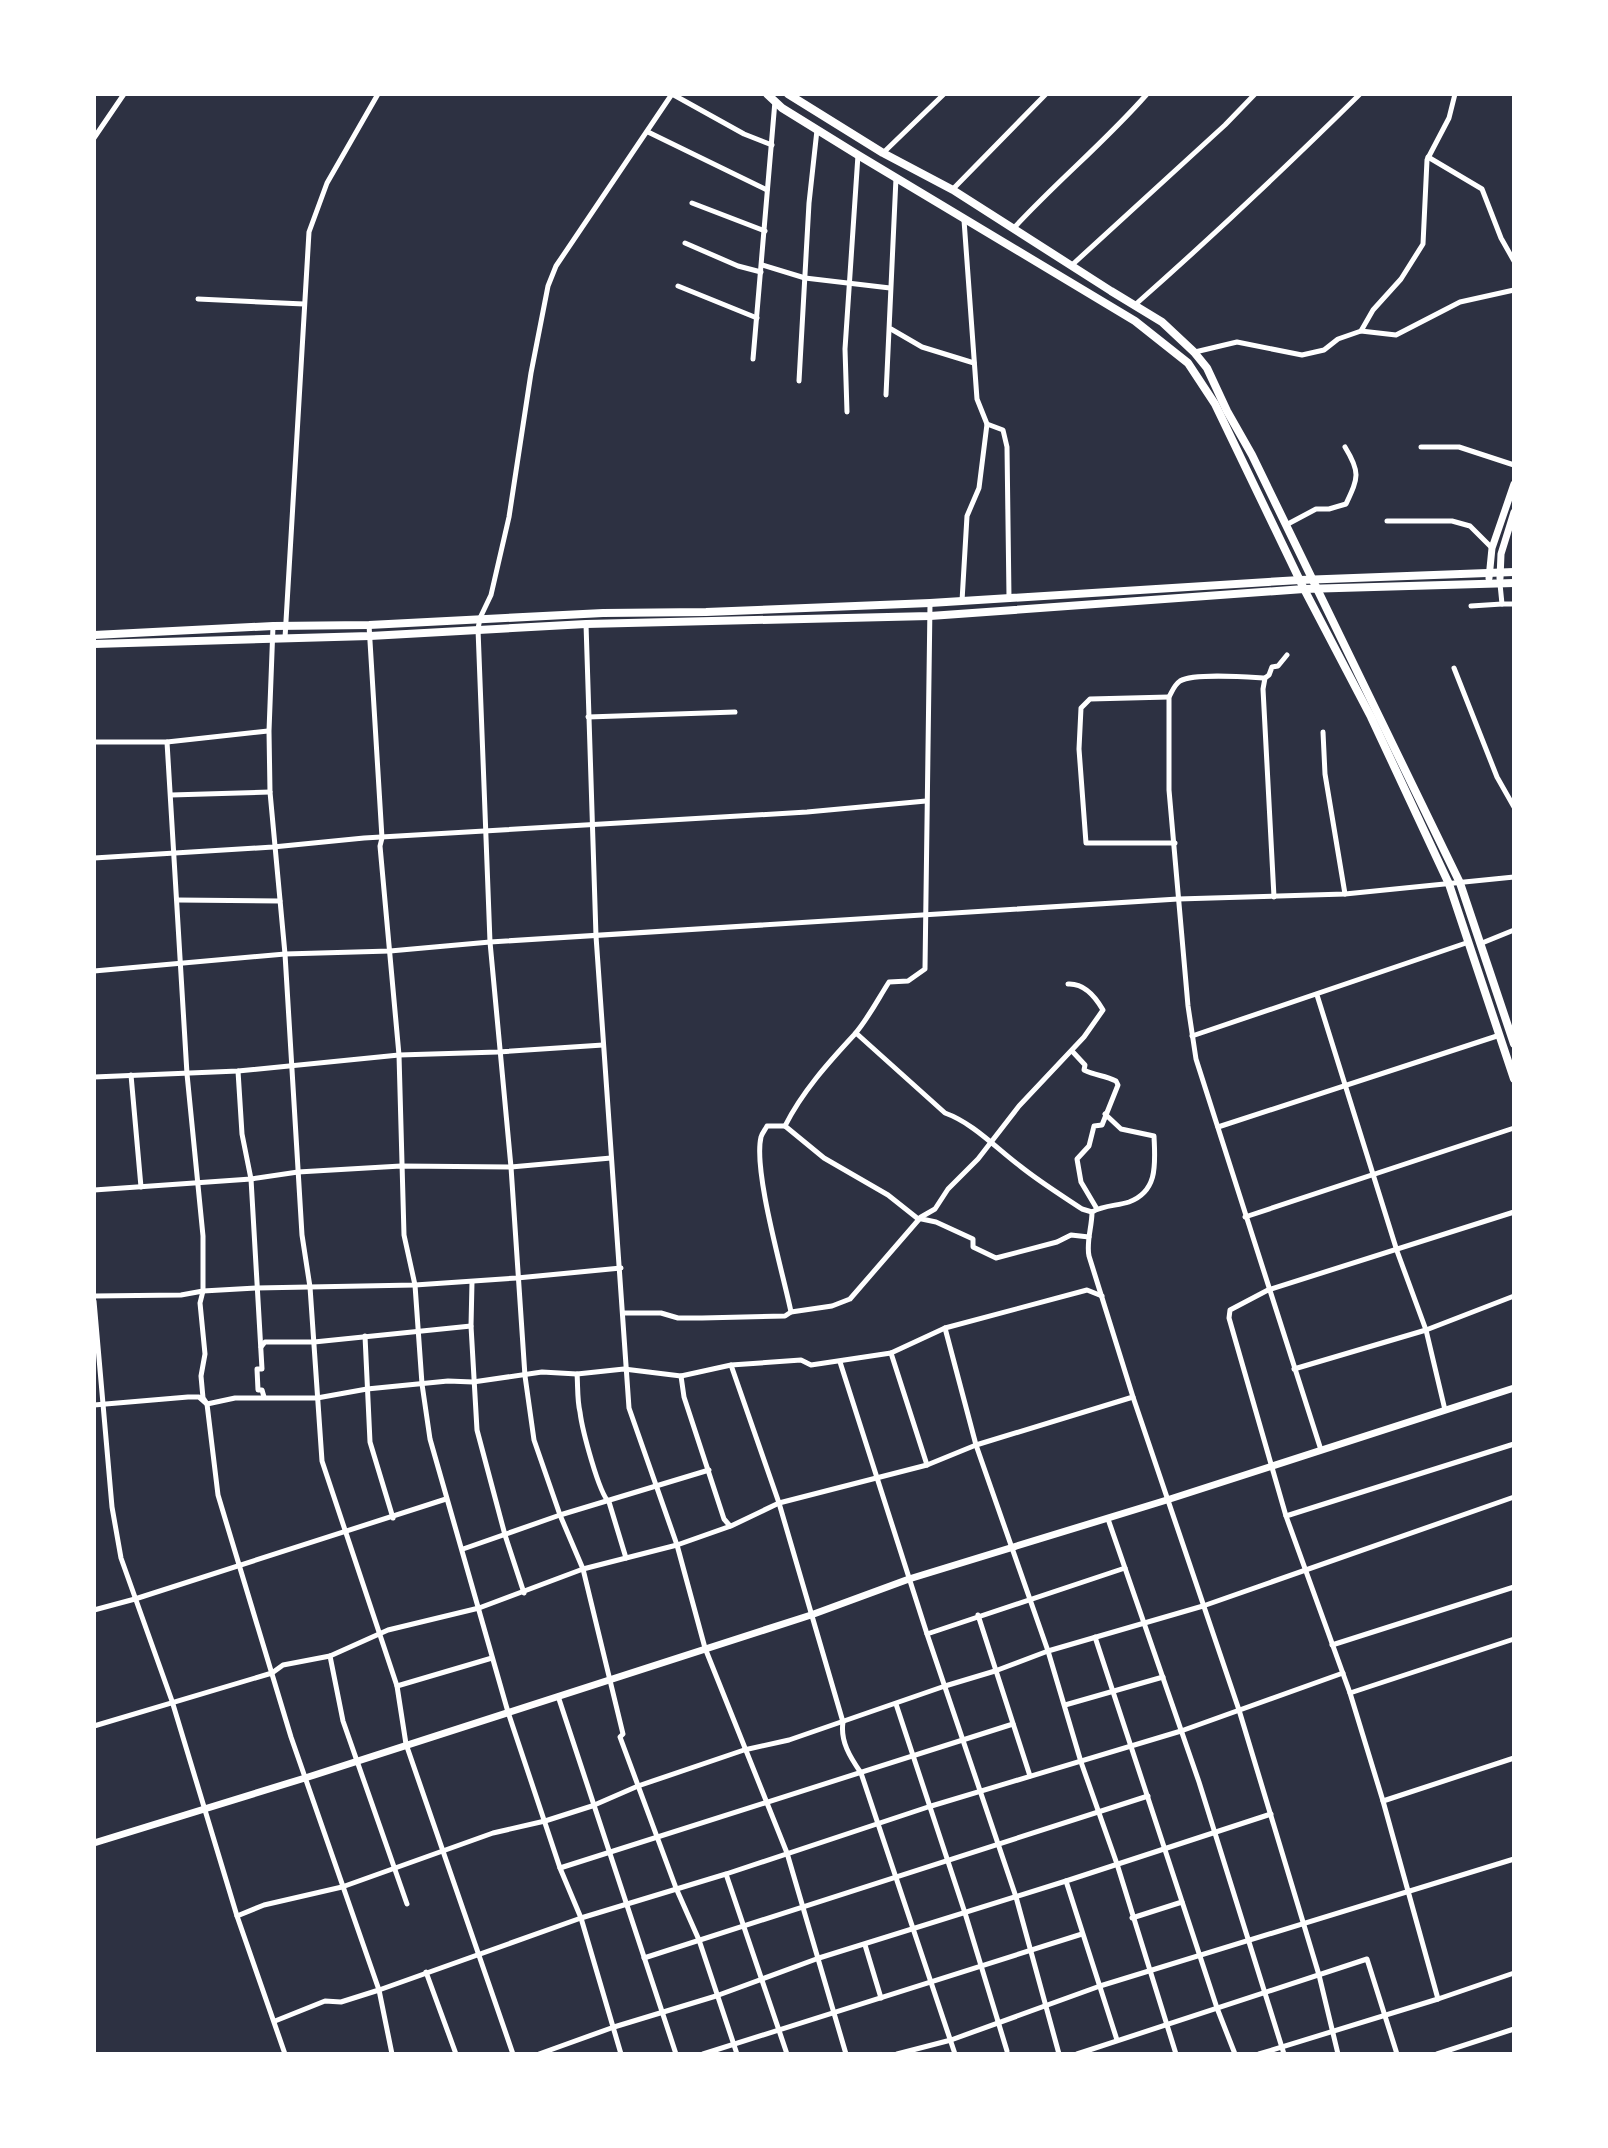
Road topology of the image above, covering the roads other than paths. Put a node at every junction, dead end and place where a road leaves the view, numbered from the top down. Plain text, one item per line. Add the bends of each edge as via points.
1 (124, 94) edge
2 (378, 94) edge
3 (672, 94) edge
4 (767, 94) edge
5 (788, 94) edge
6 (944, 94) edge
7 (1046, 94) edge
8 (1147, 94) edge
9 (1255, 94) edge
10 (1360, 94) edge
11 (1455, 94) edge
12 (775, 101) junction
13 (817, 129) junction
14 (648, 132) junction
15 (94, 138) edge
16 (772, 145) junction
17 (883, 153) junction
18 (858, 155) junction
19 (1428, 157) junction
20 (896, 178) junction
21 (767, 190) junction
22 (953, 190) junction
23 (692, 203) dead end
24 (964, 218) junction
25 (1013, 229) junction
26 (765, 231) junction
27 (685, 243) dead end
28 (1510, 249) edge
29 (1514, 261) edge
30 (762, 265) junction
31 (1072, 265) junction
32 (761, 272) junction
33 (805, 278) junction
34 (848, 281) junction
35 (678, 286) dead end
36 (890, 288) junction
37 (1514, 290) edge
38 (198, 299) dead end
39 (304, 304) junction
40 (1136, 304) junction
41 (757, 318) junction
42 (890, 329) junction
43 (1361, 331) junction
44 (1194, 352) junction
45 (753, 359) dead end
46 (974, 363) junction
47 (799, 381) dead end
48 (886, 395) dead end
49 (847, 412) dead end
50 (987, 424) junction
51 (1345, 447) dead end
52 (1421, 447) dead end
53 (1514, 465) edge
54 (1514, 484) edge
55 (1514, 512) edge
56 (1387, 521) dead end
57 (1286, 525) junction
58 (1492, 548) junction
59 (1514, 572) edge
60 (1500, 573) junction
61 (1489, 574) junction
62 (1514, 583) edge
63 (1302, 584) junction
64 (1314, 584) junction
65 (1488, 584) junction
66 (1500, 584) junction
67 (1184, 588) junction
68 (1009, 597) junction
69 (1184, 599) junction
70 (962, 601) junction
71 (930, 603) junction
72 (1502, 604) junction
73 (1514, 604) edge
74 (1471, 606) dead end
75 (930, 616) junction
76 (480, 618) junction
77 (586, 624) junction
78 (369, 625) junction
79 (273, 626) junction
80 (285, 627) junction
81 (478, 629) junction
82 (94, 635) edge
83 (196, 635) junction
84 (370, 636) junction
85 (272, 638) junction
86 (285, 638) junction
87 (94, 644) edge
88 (1348, 653) junction
89 (1287, 655) dead end
90 (1338, 655) junction
91 (1454, 668) dead end
92 (1265, 678) junction
93 (1169, 697) junction
94 (735, 712) dead end
95 (588, 717) junction
96 (269, 731) junction
97 (1323, 732) dead end
98 (94, 742) edge
99 (167, 742) junction
100 (270, 792) junction
101 (171, 795) junction
102 (926, 801) junction
103 (1514, 807) edge
104 (592, 825) junction
105 (484, 831) junction
106 (382, 838) junction
107 (1175, 843) junction
108 (273, 847) junction
109 (174, 853) junction
110 (94, 858) edge
111 (1514, 877) edge
112 (1460, 883) junction
113 (1449, 884) junction
114 (1345, 894) junction
115 (1274, 897) junction
116 (1178, 899) junction
117 (177, 900) junction
118 (280, 901) junction
119 (926, 916) junction
120 (1514, 930) edge
121 (596, 936) junction
122 (490, 942) junction
123 (1469, 942) junction
124 (1482, 943) junction
125 (390, 951) junction
126 (285, 954) junction
127 (180, 963) junction
128 (94, 971) edge
129 (1068, 984) dead end
130 (1317, 995) junction
131 (856, 1033) junction
132 (1512, 1034) edge
133 (1500, 1035) junction
134 (1192, 1036) junction
135 (1514, 1044) edge
136 (603, 1045) junction
137 (1072, 1051) junction
138 (498, 1052) junction
139 (399, 1055) junction
140 (292, 1065) junction
141 (238, 1071) junction
142 (187, 1074) junction
143 (131, 1075) junction
144 (94, 1077) edge
145 (1514, 1079) edge
146 (1347, 1085) junction
147 (1105, 1114) junction
148 (785, 1126) junction
149 (1218, 1127) junction
150 (1514, 1128) edge
151 (991, 1141) junction
152 (612, 1158) junction
153 (401, 1166) junction
154 (511, 1167) junction
155 (298, 1172) junction
156 (1374, 1176) junction
157 (251, 1179) junction
158 (199, 1182) junction
159 (141, 1187) junction
160 (94, 1190) edge
161 (1095, 1210) junction
162 (1514, 1212) edge
163 (921, 1217) junction
164 (1245, 1217) junction
165 (1089, 1237) junction
166 (1397, 1251) junction
167 (621, 1268) junction
168 (517, 1278) junction
169 (472, 1282) junction
170 (415, 1285) junction
171 (310, 1287) junction
172 (256, 1288) junction
173 (1268, 1290) junction
174 (203, 1291) junction
175 (1514, 1296) edge
176 (1103, 1297) junction
177 (94, 1298) edge
178 (791, 1312) junction
179 (623, 1313) junction
180 (471, 1326) junction
181 (945, 1328) junction
182 (1426, 1330) junction
183 (420, 1332) junction
184 (365, 1336) junction
185 (314, 1342) junction
186 (261, 1348) junction
187 (891, 1353) junction
188 (840, 1362) junction
189 (731, 1365) junction
190 (624, 1369) junction
191 (1294, 1369) junction
192 (577, 1374) junction
193 (525, 1376) junction
194 (681, 1376) junction
195 (473, 1382) junction
196 (422, 1384) junction
197 (1514, 1388) edge
198 (367, 1389) junction
199 (264, 1397) junction
200 (1133, 1397) junction
201 (317, 1398) junction
202 (104, 1403) junction
203 (207, 1404) junction
204 (94, 1405) edge
205 (1445, 1410) junction
206 (1514, 1444) edge
207 (976, 1445) junction
208 (1321, 1450) junction
209 (927, 1465) junction
210 (1270, 1467) junction
211 (709, 1470) junction
212 (879, 1479) junction
213 (657, 1487) junction
214 (1514, 1497) edge
215 (446, 1499) junction
216 (1170, 1499) junction
217 (609, 1502) junction
218 (779, 1503) junction
219 (560, 1515) junction
220 (1286, 1516) junction
221 (393, 1518) junction
222 (1108, 1519) junction
223 (731, 1526) junction
224 (345, 1533) junction
225 (505, 1535) junction
226 (677, 1545) junction
227 (1011, 1546) junction
228 (463, 1549) junction
229 (626, 1558) junction
230 (239, 1564) junction
231 (1125, 1568) junction
232 (583, 1569) junction
233 (1306, 1569) junction
234 (909, 1579) junction
235 (1514, 1587) edge
236 (524, 1593) junction
237 (135, 1599) junction
238 (1030, 1600) junction
239 (1203, 1606) junction
240 (479, 1608) junction
241 (94, 1610) edge
242 (811, 1615) junction
243 (978, 1615) junction
244 (1144, 1624) junction
245 (379, 1634) junction
246 (927, 1634) junction
247 (1095, 1637) junction
248 (1514, 1639) edge
249 (1332, 1645) junction
250 (705, 1648) junction
251 (1048, 1651) junction
252 (330, 1656) junction
253 (492, 1658) junction
254 (995, 1671) junction
255 (272, 1673) junction
256 (1343, 1673) junction
257 (1163, 1677) junction
258 (609, 1679) junction
259 (397, 1686) junction
260 (945, 1686) junction
261 (1113, 1692) junction
262 (1350, 1693) junction
263 (558, 1696) junction
264 (172, 1701) junction
265 (896, 1704) junction
266 (1065, 1705) junction
267 (1239, 1710) junction
268 (508, 1712) junction
269 (843, 1722) junction
270 (1013, 1724) junction
271 (94, 1726) edge
272 (1181, 1731) junction
273 (963, 1739) junction
274 (406, 1744) junction
275 (1132, 1746) junction
276 (744, 1750) junction
277 (912, 1757) junction
278 (1514, 1758) edge
279 (357, 1760) junction
280 (1081, 1762) junction
281 (861, 1773) junction
282 (1030, 1776) junction
283 (305, 1778) junction
284 (638, 1786) junction
285 (981, 1791) junction
286 (1148, 1796) junction
287 (1383, 1801) junction
288 (766, 1802) junction
289 (592, 1806) junction
290 (928, 1807) junction
291 (205, 1809) junction
292 (1099, 1813) junction
293 (1271, 1814) junction
294 (545, 1821) junction
295 (879, 1822) junction
296 (1215, 1834) junction
297 (657, 1837) junction
298 (94, 1843) edge
299 (998, 1844) junction
300 (1166, 1849) junction
301 (444, 1850) junction
302 (608, 1853) junction
303 (787, 1853) junction
304 (1514, 1859) edge
305 (948, 1860) junction
306 (1117, 1864) junction
307 (395, 1868) junction
308 (560, 1868) junction
309 (726, 1874) junction
310 (897, 1877) junction
311 (1066, 1881) junction
312 (342, 1887) junction
313 (676, 1888) junction
314 (1408, 1893) junction
315 (1016, 1897) junction
316 (1182, 1902) junction
317 (407, 1904) dead end
318 (627, 1904) junction
319 (803, 1906) junction
320 (965, 1913) junction
321 (237, 1916) junction
322 (581, 1918) junction
323 (1132, 1918) junction
324 (1304, 1925) junction
325 (743, 1926) junction
326 (914, 1929) junction
327 (1082, 1934) junction
328 (699, 1940) junction
329 (1250, 1940) junction
330 (865, 1945) junction
331 (1032, 1949) junction
332 (478, 1953) junction
333 (1201, 1955) junction
334 (644, 1958) junction
335 (819, 1958) junction
336 (982, 1966) junction
337 (426, 1972) junction
338 (1151, 1972) junction
339 (1514, 1973) edge
340 (1319, 1975) junction
341 (761, 1980) junction
342 (932, 1981) junction
343 (1100, 1986) junction
344 (379, 1990) junction
345 (1264, 1992) junction
346 (716, 1996) junction
347 (881, 1998) junction
348 (1438, 1999) junction
349 (1046, 2005) junction
350 (1217, 2008) junction
351 (663, 2011) junction
352 (833, 2014) junction
353 (1384, 2016) junction
354 (275, 2021) junction
355 (997, 2025) junction
356 (1167, 2025) junction
357 (614, 2027) junction
358 (1514, 2029) edge
359 (779, 2030) junction
360 (1331, 2032) junction
361 (951, 2040) junction
362 (1117, 2040) junction
363 (565, 2043) junction
364 (734, 2044) junction
365 (1282, 2047) junction
366 (1007, 2051) dead end
367 (285, 2054) edge
368 (392, 2054) edge
369 (456, 2054) edge
370 (513, 2054) edge
371 (539, 2054) edge
372 (568, 2054) edge
373 (621, 2054) edge
374 (676, 2054) edge
375 (703, 2054) edge
376 (737, 2054) edge
377 (787, 2054) edge
378 (846, 2054) edge
379 (899, 2054) edge
380 (955, 2054) edge
381 (1059, 2054) edge
382 (1077, 2054) edge
383 (1176, 2054) edge
384 (1235, 2054) edge
385 (1259, 2054) edge
386 (1284, 2054) edge
387 (1338, 2054) edge
388 (1397, 2054) edge
389 (1437, 2054) edge

1 - 15 street
2 - 39 street via 312,217
3 - 14 street
3 - 16 street
4 - 12 main road
5 - 17 main road
6 - 17 street
7 - 22 street
8 - 25 street
9 - 31 street
10 - 40 street
11 - 19 street
12 - 13 main road
12 - 16 street
13 - 18 main road
13 - 33 street
14 - 21 street
14 - 76 street via 556,266 548,286 509,517 491,595
16 - 21 street
17 - 22 main road
18 - 20 main road
18 - 34 street
19 - 28 street via 1482,189
19 - 43 street via 1423,244
20 - 24 main road
20 - 36 street
21 - 26 street
22 - 25 main road
23 - 26 street
24 - 46 street
24 - 63 main road via 1135,321 1188,363 1215,404
25 - 31 main road
26 - 30 street
27 - 32 street
28 - 29 street
30 - 32 street
30 - 33 street
31 - 40 main road
32 - 41 street
33 - 34 street
33 - 47 street
34 - 36 street
34 - 49 street
35 - 41 street
36 - 42 street
37 - 43 street via 1460,302 1396,335
38 - 39 street
39 - 80 street
40 - 44 main road
41 - 45 street
42 - 46 street via 922,347
42 - 48 street
43 - 44 street via 1302,355 1237,342
44 - 57 main road
46 - 50 street via 977,399
50 - 68 street via 1003,430 1007,447
50 - 70 street via 979,488 967,516
51 - 57 street via 1358,479 1346,504 1316,509
52 - 53 street via 1459,447
54 - 58 street
55 - 60 street
56 - 58 street via 1452,521 1470,526
57 - 64 main road
58 - 61 street
59 - 60 main road
60 - 61 main road
60 - 66 street
61 - 64 main road
61 - 65 street
62 - 66 main road
63 - 64 main road
63 - 67 main road
63 - 69 main road
63 - 90 main road
64 - 65 main road
64 - 88 main road
65 - 66 main road
66 - 72 street
67 - 68 main road
67 - 69 main road
68 - 70 main road
69 - 75 main road
70 - 71 main road
71 - 75 street
71 - 76 main road
72 - 73 street
72 - 74 street
75 - 77 main road
75 - 102 street
76 - 78 main road
76 - 81 street
77 - 81 main road
77 - 95 street
78 - 80 main road
78 - 84 street
79 - 80 main road
79 - 83 main road
79 - 85 street
80 - 86 street
81 - 84 main road
81 - 105 street
82 - 83 main road
83 - 85 main road
83 - 87 main road
84 - 86 main road
84 - 106 street
85 - 86 main road
85 - 96 street
88 - 90 main road
88 - 112 main road
89 - 92 street
90 - 113 main road
91 - 103 street
92 - 93 street via 1181,680
92 - 115 street
93 - 107 street
93 - 107 street via 1090,699 1081,708 1079,749 1086,843
94 - 95 street
95 - 104 street
96 - 99 street
96 - 100 street
97 - 114 street
98 - 99 street
99 - 101 street
100 - 101 street
100 - 108 street
101 - 109 street
102 - 104 street
102 - 119 street
104 - 105 street
104 - 121 street
105 - 106 street
105 - 122 street
106 - 108 street
106 - 125 street
107 - 116 street
108 - 109 street
108 - 118 street
109 - 110 street
109 - 117 street
111 - 112 street
112 - 113 street
112 - 124 main road
113 - 114 street
113 - 123 main road
114 - 115 street
115 - 116 street
116 - 119 street
116 - 134 street
117 - 118 street
117 - 127 street
118 - 126 street
119 - 121 street
119 - 131 street via 925,969 908,981 889,982
120 - 124 street
121 - 122 street
121 - 136 street
122 - 125 street
122 - 138 street
123 - 130 street
123 - 133 main road
124 - 132 main road
125 - 126 street
125 - 139 street
126 - 127 street
126 - 140 street
127 - 128 street
127 - 142 street
129 - 137 street via 1089,991 1103,1010
130 - 134 street
130 - 146 street
131 - 148 street via 832,1057
131 - 151 street via 933,1105
132 - 135 main road
133 - 145 main road
133 - 146 street
134 - 149 street
136 - 138 street
136 - 152 street
137 - 147 street via 1091,1076 1116,1081
137 - 151 street
138 - 139 street
138 - 154 street
139 - 140 street
139 - 153 street
140 - 141 street
140 - 155 street
141 - 142 street
141 - 157 street
142 - 143 street
142 - 158 street
143 - 144 street
143 - 159 street
146 - 149 street
146 - 156 street
147 - 161 street via 1077,1159
147 - 161 street via 1121,1129 1154,1136 1153,1181 1147,1192 1130,1201
148 - 163 street via 824,1158
148 - 178 street via 767,1126 761,1135 760,1159
149 - 164 street
150 - 156 street
151 - 161 street via 1082,1209
151 - 163 street via 935,1209
152 - 154 street
152 - 167 street
153 - 154 street
153 - 155 street
153 - 170 street via 404,1235
154 - 168 street
155 - 157 street
155 - 171 street
156 - 164 street
156 - 166 street
157 - 158 street
157 - 172 street
158 - 159 street
158 - 174 street
159 - 160 street
161 - 165 street
162 - 166 street
163 - 165 street via 973,1239 973,1247 996,1258 1071,1235
163 - 178 street via 850,1299
164 - 173 street
165 - 176 street via 1089,1256
166 - 173 street
166 - 182 street
167 - 168 street
167 - 179 street
168 - 169 street
168 - 193 street
169 - 170 street
169 - 180 street
170 - 171 street
170 - 183 street
171 - 172 street
171 - 185 street
172 - 174 street
172 - 186 street
173 - 191 street
173 - 210 street via 1230,1310 1229,1318
174 - 177 street
174 - 203 street via 202,1392
175 - 182 street
176 - 181 street via 1087,1290
176 - 200 street
177 - 202 street
178 - 179 street via 702,1318
179 - 190 street
180 - 183 street
180 - 195 street
181 - 187 street
181 - 207 street
182 - 191 street
182 - 205 street
183 - 184 street
183 - 196 street
184 - 185 street
184 - 198 street
185 - 186 street via 265,1342
185 - 201 street
186 - 199 street via 258,1390
187 - 188 street
187 - 209 street
188 - 189 street
188 - 212 street
189 - 194 street
189 - 218 street
190 - 192 street
190 - 194 street
190 - 213 street via 629,1408
191 - 208 street
192 - 193 street
192 - 217 street via 579,1411
193 - 195 street
193 - 219 street via 534,1440
194 - 211 street
195 - 196 street
195 - 225 street via 477,1430
196 - 198 street
196 - 215 street
197 - 205 street
198 - 201 street
198 - 221 street via 370,1442
199 - 201 street
199 - 203 street
200 - 207 street
200 - 216 street
201 - 224 street via 322,1461
202 - 203 street via 199,1397
202 - 204 street
202 - 237 street via 112,1507
203 - 230 street via 218,1495
205 - 208 street
206 - 220 street
207 - 209 street
207 - 227 street
208 - 210 street
209 - 212 street
210 - 216 street
210 - 220 street
211 - 213 street
211 - 223 street
212 - 218 street
212 - 234 street
213 - 217 street
213 - 226 street
214 - 233 street
215 - 221 street
215 - 228 street
216 - 222 street
216 - 239 street
217 - 219 street
217 - 229 street
218 - 223 street
218 - 242 street
219 - 225 street
219 - 232 street
220 - 233 street
221 - 224 street
222 - 227 street
222 - 231 street
223 - 226 street
224 - 230 street
224 - 245 street
225 - 228 street
225 - 236 street
226 - 229 street
226 - 250 street
227 - 234 street
227 - 238 street
228 - 240 street
229 - 232 street
230 - 237 street
230 - 255 street
231 - 238 street
231 - 244 street
232 - 236 street
232 - 258 street
233 - 239 street
233 - 249 street
234 - 242 street
234 - 246 street
235 - 249 street
236 - 240 street
237 - 241 street
237 - 264 street
238 - 243 street
238 - 251 street
239 - 244 street
239 - 267 street
240 - 245 street
240 - 253 street
242 - 250 street
242 - 269 street
243 - 246 street
243 - 254 street
244 - 247 street
244 - 257 street
245 - 252 street
245 - 259 street
246 - 260 street
247 - 251 street
247 - 261 street
248 - 262 street
249 - 256 street
250 - 258 street
250 - 276 street
251 - 254 street
251 - 266 street
252 - 255 street via 283,1665
252 - 279 street
253 - 259 street
253 - 268 street
254 - 260 street
254 - 270 street
255 - 264 street
255 - 283 street
256 - 262 street
256 - 267 street
257 - 261 street
257 - 272 street
258 - 263 street
258 - 284 street via 620,1737
259 - 274 street
260 - 265 street
260 - 273 street
261 - 266 street
261 - 275 street
262 - 287 street
263 - 268 street
263 - 289 street
264 - 271 street
264 - 291 street
265 - 269 street
265 - 277 street
266 - 280 street
267 - 272 street
267 - 293 street
268 - 274 street
268 - 294 street
269 - 276 street
269 - 281 street via 841,1733
270 - 273 street
270 - 282 street
272 - 275 street
272 - 296 street
273 - 277 street
273 - 285 street
274 - 279 street
274 - 301 street
275 - 280 street
275 - 286 street
276 - 284 street
276 - 288 street
277 - 281 street
277 - 290 street
278 - 287 street
279 - 283 street
279 - 307 street
280 - 282 street
280 - 292 street
281 - 288 street
281 - 295 street
282 - 285 street
283 - 291 street
283 - 312 street
284 - 289 street
284 - 297 street
285 - 290 street
285 - 299 street
286 - 292 street
286 - 300 street
287 - 314 street
288 - 297 street
288 - 303 street
289 - 294 street
289 - 302 street
290 - 295 street
290 - 305 street
291 - 298 street
291 - 321 street
292 - 299 street
292 - 306 street
293 - 296 street
293 - 324 street
294 - 301 street
294 - 308 street
295 - 303 street
295 - 310 street
296 - 300 street
296 - 329 street
297 - 302 street
297 - 313 street
299 - 305 street
299 - 315 street
300 - 306 street
300 - 316 street
301 - 307 street
301 - 332 street
302 - 308 street
302 - 318 street
303 - 309 street
303 - 319 street
304 - 314 street
305 - 310 street
305 - 320 street
306 - 311 street
306 - 323 street
307 - 312 street
307 - 317 street
308 - 322 street
309 - 313 street
309 - 325 street
310 - 319 street
310 - 326 street
311 - 315 street
311 - 327 street
312 - 321 street
312 - 344 street
313 - 318 street
313 - 328 street
314 - 324 street
314 - 348 street
315 - 320 street
315 - 331 street
316 - 323 street
316 - 333 street
318 - 322 street
318 - 334 street
319 - 325 street
319 - 335 street
320 - 326 street
320 - 336 street
321 - 354 street
322 - 332 street
322 - 357 street
323 - 338 street
324 - 329 street
324 - 340 street
325 - 328 street
325 - 341 street
326 - 330 street
326 - 342 street
327 - 331 street
327 - 343 street
328 - 334 street
328 - 346 street
329 - 333 street
329 - 345 street
330 - 335 street
330 - 347 street
331 - 336 street
331 - 349 street
332 - 337 street
332 - 370 street
333 - 338 street
333 - 350 street
334 - 351 street
335 - 341 street
335 - 352 street
336 - 342 street
336 - 355 street
337 - 344 street
337 - 369 street
338 - 343 street
338 - 356 street
339 - 348 street
340 - 345 street
340 - 353 street via 1367,1959
340 - 360 street
341 - 346 street
341 - 359 street
342 - 347 street
342 - 361 street
343 - 349 street
343 - 362 street
344 - 354 street via 341,2002 325,2001
344 - 368 street
345 - 350 street
345 - 365 street
346 - 351 street
346 - 364 street
347 - 352 street
348 - 353 street
349 - 355 street
349 - 381 street
350 - 356 street
350 - 384 street
351 - 357 street
351 - 374 street
352 - 359 street
352 - 378 street
353 - 360 street
353 - 388 street
354 - 367 street
355 - 361 street
355 - 366 street
356 - 362 street
356 - 383 street
357 - 363 street
357 - 373 street
358 - 389 street
359 - 364 street
359 - 377 street
360 - 365 street
360 - 387 street
361 - 379 street
361 - 380 street
362 - 382 street
363 - 371 street
363 - 372 street
364 - 375 street
364 - 376 street
365 - 385 street
365 - 386 street

